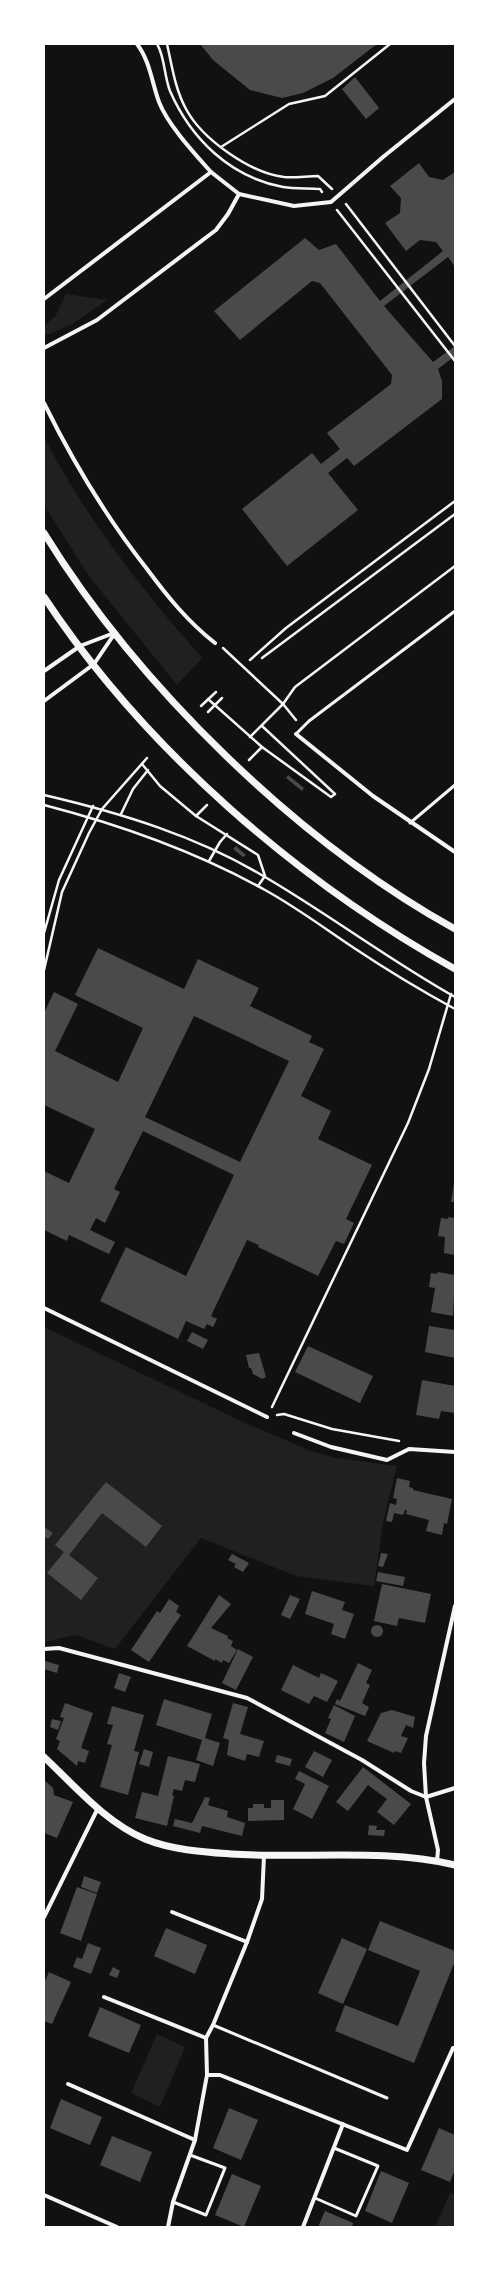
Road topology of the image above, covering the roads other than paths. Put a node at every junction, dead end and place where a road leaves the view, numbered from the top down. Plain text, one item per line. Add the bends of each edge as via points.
1 (137, 44) edge
2 (455, 99) edge
3 (211, 172) junction
4 (239, 194) junction
5 (44, 299) edge
6 (44, 348) edge
7 (44, 403) edge
8 (44, 533) edge
9 (44, 597) edge
10 (455, 611) edge
11 (115, 633) junction
12 (215, 643) road end
13 (80, 646) junction
14 (94, 664) junction
15 (44, 671) edge
16 (44, 701) edge
17 (296, 734) joint
18 (455, 785) edge
19 (410, 823) junction
20 (454, 850) edge
21 (455, 929) edge
22 (455, 969) edge
23 (44, 1308) edge
24 (267, 1417) road end
25 (294, 1433) dead end
26 (455, 1452) edge
27 (455, 1606) edge
28 (44, 1649) edge
29 (44, 1757) edge
30 (455, 1788) edge
31 (426, 1797) junction
32 (98, 1808) junction
33 (264, 1856) junction
34 (437, 1861) junction
35 (455, 1865) edge
36 (172, 1912) dead end
37 (44, 1917) edge
38 (247, 1942) junction
39 (104, 1997) dead end
40 (213, 2025) junction
41 (206, 2038) junction
42 (455, 2048) edge
43 (207, 2074) junction
44 (68, 2084) dead end
45 (387, 2098) dead end
46 (343, 2124) junction
47 (195, 2140) junction
48 (334, 2148) junction
49 (190, 2155) junction
50 (44, 2195) edge
51 (314, 2198) junction
52 (173, 2202) junction
53 (117, 2227) edge
54 (168, 2227) edge
55 (303, 2227) edge

1 - 3 street via 144,53 160,103 186,144
2 - 4 street via 332,202 294,206
3 - 4 street
3 - 5 street
4 - 6 street via 216,230 97,320
7 - 12 street via 94,496 127,544 187,618
8 - 11 street
9 - 13 street
10 - 17 lane
11 - 13 street
11 - 14 street
11 - 21 street via 211,741 240,769 330,845 394,891
13 - 14 street
13 - 15 street
14 - 16 street
14 - 22 street via 130,707 216,795 308,873 402,939
17 - 19 street
18 - 19 lane
19 - 20 street
23 - 24 street
25 - 26 street via 331,1447 387,1460 409,1449
27 - 31 street via 426,1736
28 - 31 street via 59,1648 247,1698 362,1760 411,1791
29 - 32 street
30 - 31 street
31 - 34 street via 438,1850
32 - 33 street via 121,1826 145,1839 195,1852
32 - 37 street
33 - 34 street via 373,1854
33 - 38 street via 262,1899
34 - 35 street
36 - 38 street
38 - 40 street
39 - 41 street
40 - 41 street
40 - 45 lane
41 - 43 street
42 - 46 street via 407,2150
43 - 46 street via 220,2075
43 - 47 street
44 - 47 street
46 - 48 street
47 - 49 street
48 - 51 street
48 - 51 lane via 378,2166 356,2216
49 - 52 street
49 - 52 lane via 224,2168 206,2215
50 - 53 street
51 - 55 street
52 - 54 street

